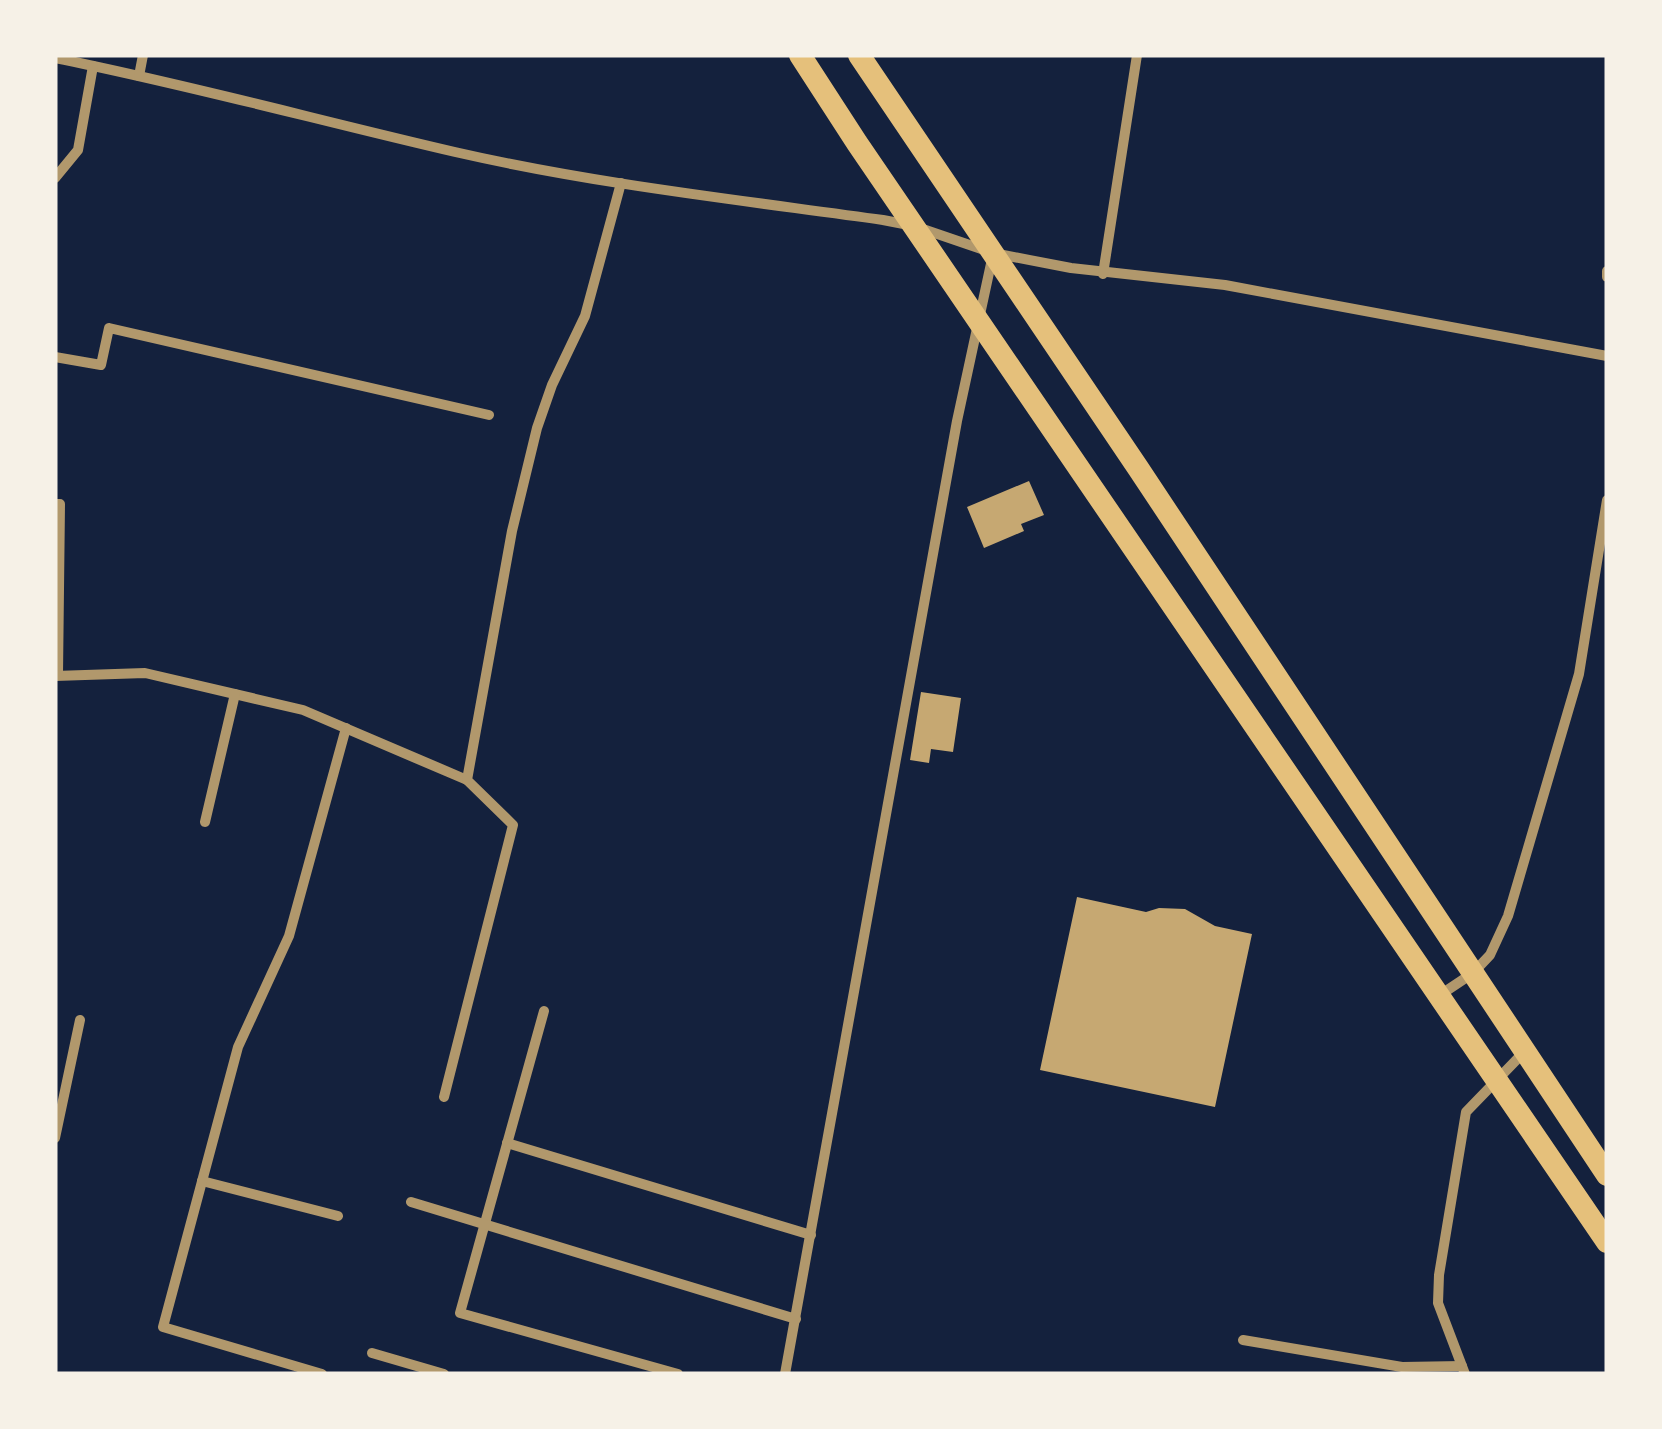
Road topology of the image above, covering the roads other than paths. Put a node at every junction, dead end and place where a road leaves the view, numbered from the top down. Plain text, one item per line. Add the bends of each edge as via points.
1 (144, 55) edge
2 (800, 55) edge
3 (859, 55) edge
4 (1138, 55) edge
5 (55, 58) edge
6 (93, 66) junction
7 (140, 76) junction
8 (55, 178) edge
9 (621, 183) junction
10 (914, 226) junction
11 (993, 253) junction
12 (1103, 274) junction
13 (978, 320) junction
14 (1607, 356) edge
15 (55, 357) edge
16 (488, 415) dead end
17 (1607, 500) edge
18 (55, 504) edge
19 (56, 676) edge
20 (235, 694) junction
21 (346, 728) junction
22 (467, 780) junction
23 (205, 822) dead end
24 (1473, 973) junction
25 (1439, 996) junction
26 (544, 1011) dead end
27 (80, 1020) dead end
28 (1524, 1051) junction
29 (1497, 1080) junction
30 (444, 1097) dead end
31 (58, 1112) edge
32 (55, 1138) edge
33 (507, 1142) junction
34 (1607, 1175) edge
35 (202, 1180) junction
36 (411, 1202) dead end
37 (338, 1216) dead end
38 (484, 1224) junction
39 (810, 1235) junction
40 (1607, 1242) edge
41 (796, 1319) junction
42 (1243, 1340) dead end
43 (372, 1353) dead end
44 (1463, 1370) edge
45 (322, 1374) edge
46 (444, 1374) edge
47 (678, 1374) edge
48 (786, 1374) edge

1 - 7 street
2 - 10 main road
3 - 11 main road
4 - 12 street
5 - 6 street
6 - 7 street
6 - 8 street via 78,150
7 - 9 street via 457,152
9 - 10 street
9 - 22 street via 585,316 537,428
10 - 11 street
10 - 13 main road
11 - 12 street
11 - 13 street
11 - 24 main road
12 - 14 street via 1224,285
13 - 25 main road
13 - 39 street
15 - 16 street via 101,364 109,328
17 - 24 street via 1579,674 1508,916 1490,955
18 - 19 street
19 - 20 street via 145,673
20 - 21 street
20 - 23 street
21 - 22 street
21 - 35 street via 289,936 238,1047
22 - 30 street via 514,825
24 - 25 street
24 - 28 main road
25 - 29 main road
26 - 33 street
27 - 31 street
28 - 29 street
28 - 34 main road
29 - 40 main road
29 - 44 street via 1466,1112 1439,1275 1438,1303
31 - 32 street
33 - 38 street
33 - 39 street
35 - 37 street
35 - 45 street via 163,1327
36 - 38 street
38 - 41 street
38 - 47 street via 460,1312
39 - 41 street
41 - 48 street
42 - 44 street
43 - 46 street

